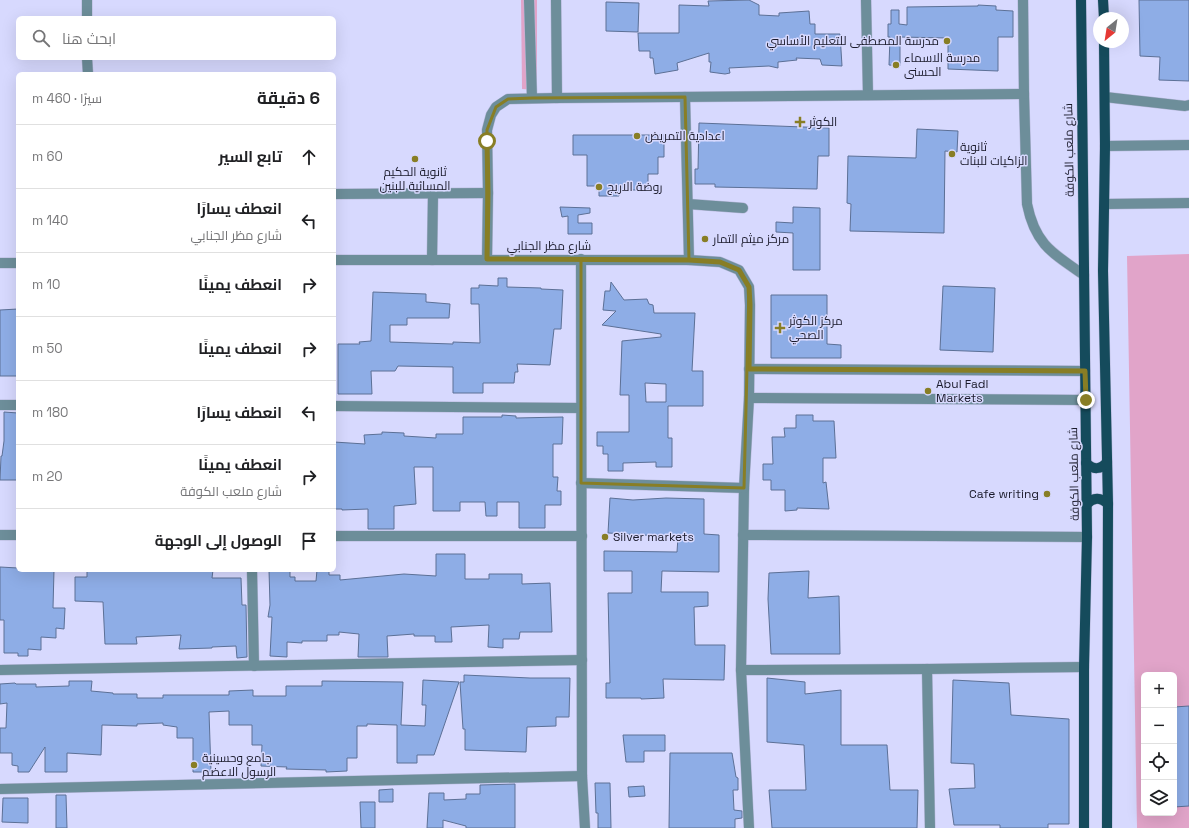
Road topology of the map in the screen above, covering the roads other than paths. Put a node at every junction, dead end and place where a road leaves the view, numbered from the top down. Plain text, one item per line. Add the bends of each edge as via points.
1 (87, 0) edge
2 (529, 0) edge
3 (556, 0) edge
4 (866, 0) edge
5 (1023, 0) edge
6 (1081, 0) edge
7 (1103, 0) edge
8 (1104, 12) edge
9 (87, 16) edge
10 (1104, 48) edge
11 (87, 60) edge
12 (88, 72) edge
13 (1024, 94) junction
14 (868, 95) junction
15 (685, 97) junction
16 (1105, 97) junction
17 (532, 98) junction
18 (557, 98) junction
19 (1189, 105) edge
20 (1189, 145) edge
21 (1105, 146) junction
22 (488, 193) junction
23 (336, 194) edge
24 (433, 194) junction
25 (1189, 203) edge
26 (688, 204) junction
27 (1105, 204) junction
28 (743, 208) dead end
29 (487, 259) junction
30 (336, 260) edge
31 (432, 260) junction
32 (580, 260) junction
33 (689, 260) junction
34 (0, 263) edge
35 (16, 263) edge
36 (1084, 275) junction
37 (749, 369) junction
38 (1085, 371) junction
39 (749, 398) junction
40 (1086, 400) junction
41 (0, 405) edge
42 (16, 405) edge
43 (336, 406) edge
44 (581, 408) junction
45 (1107, 462) junction
46 (1086, 463) junction
47 (581, 483) junction
48 (744, 488) junction
49 (1087, 504) junction
50 (1108, 504) junction
51 (0, 535) edge
52 (16, 535) edge
53 (743, 535) junction
54 (336, 536) edge
55 (582, 536) junction
56 (1088, 536) junction
57 (252, 572) edge
58 (582, 660) junction
59 (254, 666) junction
60 (1084, 667) junction
61 (927, 669) junction
62 (0, 670) edge
63 (741, 670) junction
64 (582, 776) junction
65 (0, 789) edge
66 (585, 828) edge
67 (749, 828) edge
68 (930, 828) edge
69 (1084, 828) edge
70 (1107, 828) edge

1 - 9 street
2 - 17 street
3 - 18 street
4 - 14 street
5 - 13 street
6 - 36 main road, شارع ملعب الكوفة
7 - 8 main road
10 - 16 main road
11 - 12 street
13 - 14 street
13 - 36 street via 1030,220 1046,247
14 - 15 street
15 - 18 street
15 - 26 street
16 - 19 street
16 - 21 main road
17 - 18 street
17 - 22 street via 508,100 496,107 491,115 487,130
20 - 21 street
21 - 27 main road
22 - 24 street
22 - 29 street
23 - 24 street
24 - 31 street
25 - 27 street
26 - 28 street
26 - 33 street
27 - 45 main road via 1103,271
29 - 31 street, شارع مظر الجنابي
29 - 32 street, شارع مظر الجنابي
30 - 31 street, شارع مظر الجنابي
32 - 33 street, شارع مظر الجنابي
32 - 44 street
33 - 37 street, شارع مظر الجنابي via 720,262 739,270 749,287
34 - 35 street
36 - 38 main road, شارع ملعب الكوفة
37 - 38 street
37 - 39 street
38 - 40 main road, شارع ملعب الكوفة
39 - 40 street
39 - 48 street
40 - 46 main road, شارع ملعب الكوفة
41 - 42 street
43 - 44 street
44 - 47 street
45 - 46 main road via 1097,469
45 - 50 main road
46 - 49 main road, شارع ملعب الكوفة
47 - 48 street
47 - 55 street
48 - 53 street
49 - 50 main road via 1097,498
49 - 56 main road, شارع ملعب الكوفة
50 - 70 main road
51 - 52 street
53 - 56 street
53 - 63 street
54 - 55 street
55 - 58 street
56 - 60 main road, شارع ملعب الكوفة
57 - 59 street
58 - 59 street
58 - 64 street
59 - 62 street
60 - 61 street
60 - 69 main road, شارع ملعب الكوفة
61 - 63 street
61 - 68 street
63 - 67 street
64 - 65 street
64 - 66 street

